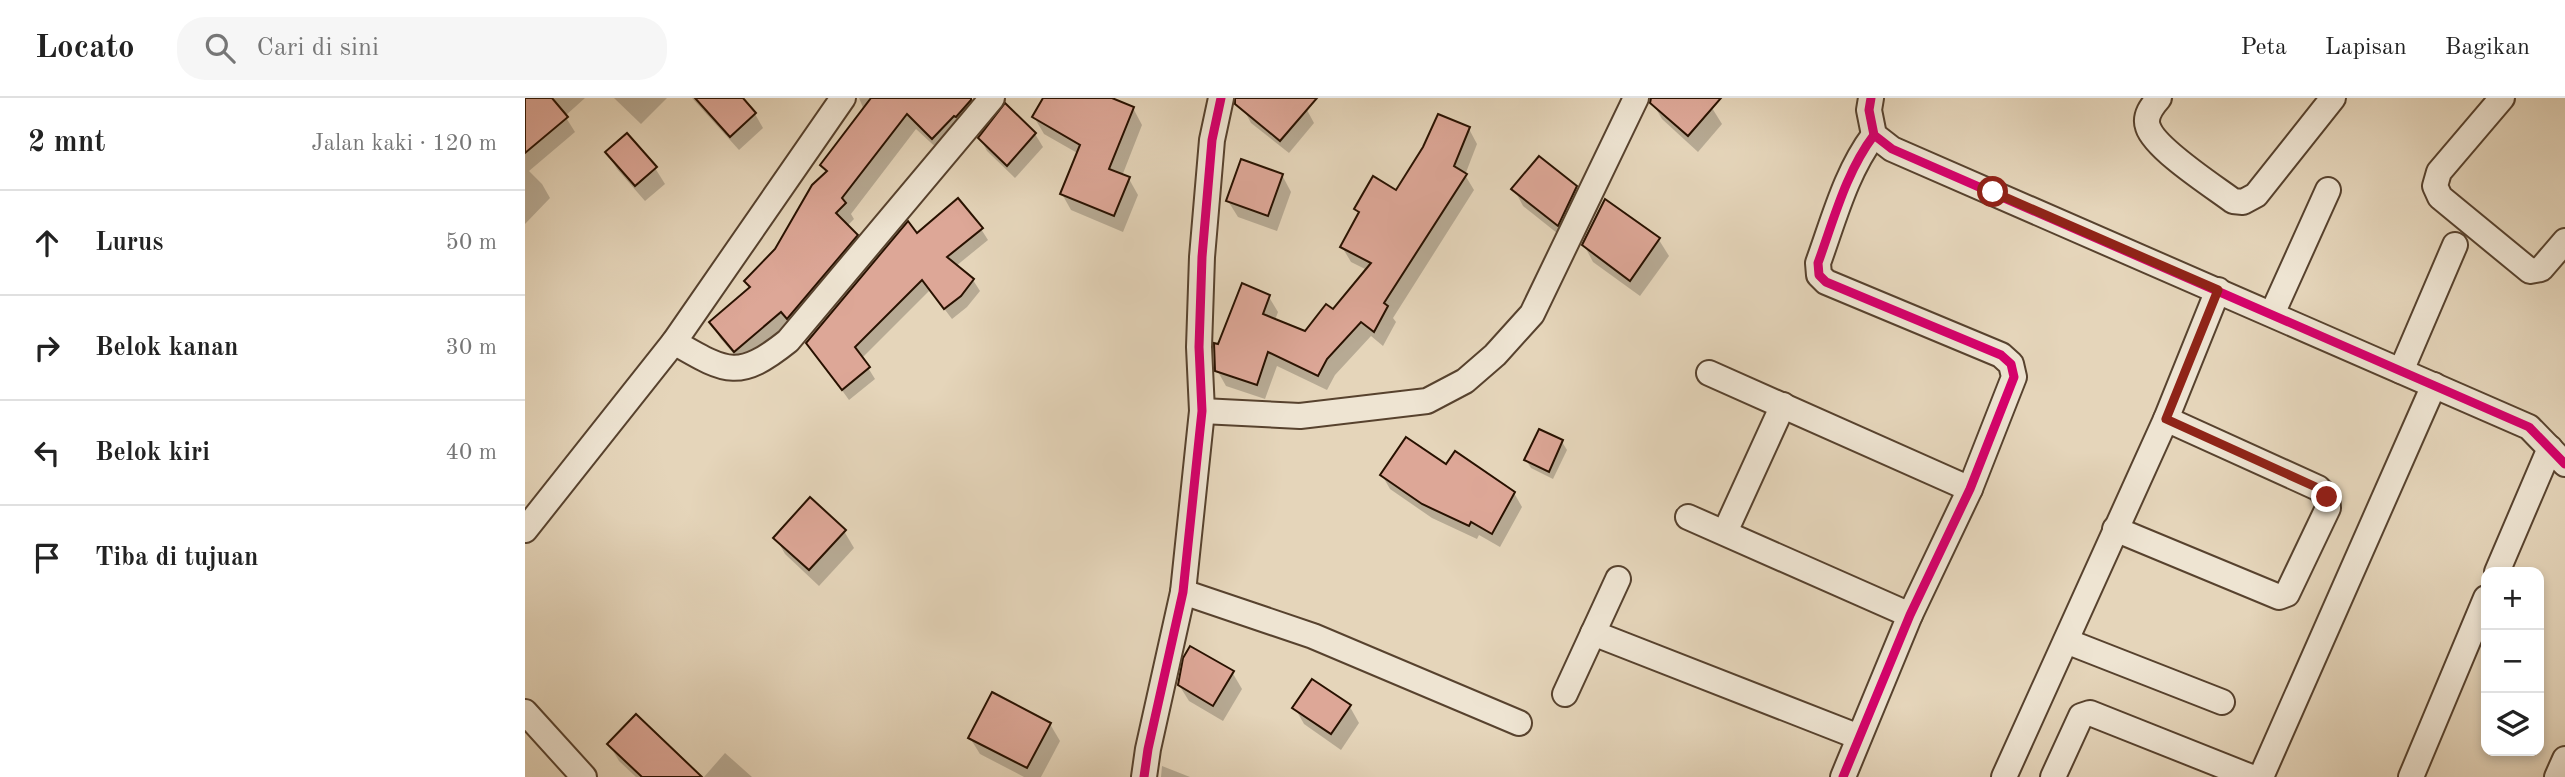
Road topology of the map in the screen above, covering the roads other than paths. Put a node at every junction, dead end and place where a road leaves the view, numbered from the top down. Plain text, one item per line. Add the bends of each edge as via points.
1 (843, 98) edge
2 (992, 98) edge
3 (1221, 98) edge
4 (1636, 98) edge
5 (1871, 98) edge
6 (2159, 98) edge
7 (2333, 98) edge
8 (2502, 98) edge
9 (1874, 135) junction
10 (2328, 190) dead end
11 (2565, 241) edge
12 (2455, 245) dead end
13 (2218, 290) junction
14 (2272, 314) junction
15 (674, 342) junction
16 (2401, 371) junction
17 (1709, 373) dead end
18 (2434, 384) junction
19 (1783, 405) junction
20 (1202, 411) junction
21 (2166, 419) junction
22 (2557, 456) edge
23 (1970, 489) junction
24 (1688, 517) dead end
25 (2115, 529) junction
26 (525, 530) edge
27 (1725, 532) junction
28 (2500, 567) edge
29 (1618, 579) dead end
30 (1183, 592) junction
31 (2481, 610) edge
32 (1910, 615) junction
33 (1593, 633) junction
34 (2066, 640) junction
35 (1565, 694) dead end
36 (2222, 702) dead end
37 (525, 712) edge
38 (1519, 723) dead end
39 (1859, 737) junction
40 (2565, 759) edge
41 (585, 777) edge
42 (1144, 777) edge
43 (1843, 777) edge
44 (2004, 777) edge
45 (2053, 777) edge
46 (2251, 777) edge
47 (2261, 777) edge
48 (2411, 777) edge
49 (2557, 777) edge

1 - 15 street
2 - 15 street via 788,341 768,357 749,368 725,368
3 - 20 street via 1212,140 1202,257
4 - 20 street via 1532,314 1465,382 1427,401 1300,416
5 - 9 street
6 - 7 street via 2149,109 2147,125 2157,143 2233,201 2243,202 2256,195
8 - 11 street via 2439,172 2435,186 2440,197 2530,271 2541,269
9 - 13 street via 1892,149
9 - 23 street via 1852,170 1818,263 1819,275 1826,282 2001,355 2011,365 2014,377
10 - 14 street
12 - 16 street
13 - 14 street
13 - 21 street
14 - 16 street
15 - 26 street
16 - 18 street
17 - 19 street
18 - 22 street via 2529,427
18 - 47 street
19 - 23 street
19 - 27 street
20 - 30 street
21 - 25 street
21 - 25 street via 2318,488 2327,497 2328,508 2287,594 2279,597
22 - 28 street
23 - 32 street
24 - 27 street
25 - 34 street
27 - 32 street
29 - 33 street
30 - 38 street via 1313,636
30 - 42 street
31 - 48 street
32 - 39 street
33 - 35 street
33 - 39 street
34 - 36 street
34 - 44 street
37 - 41 street
39 - 43 street
40 - 49 street
45 - 46 street via 2074,727 2081,716 2090,713

